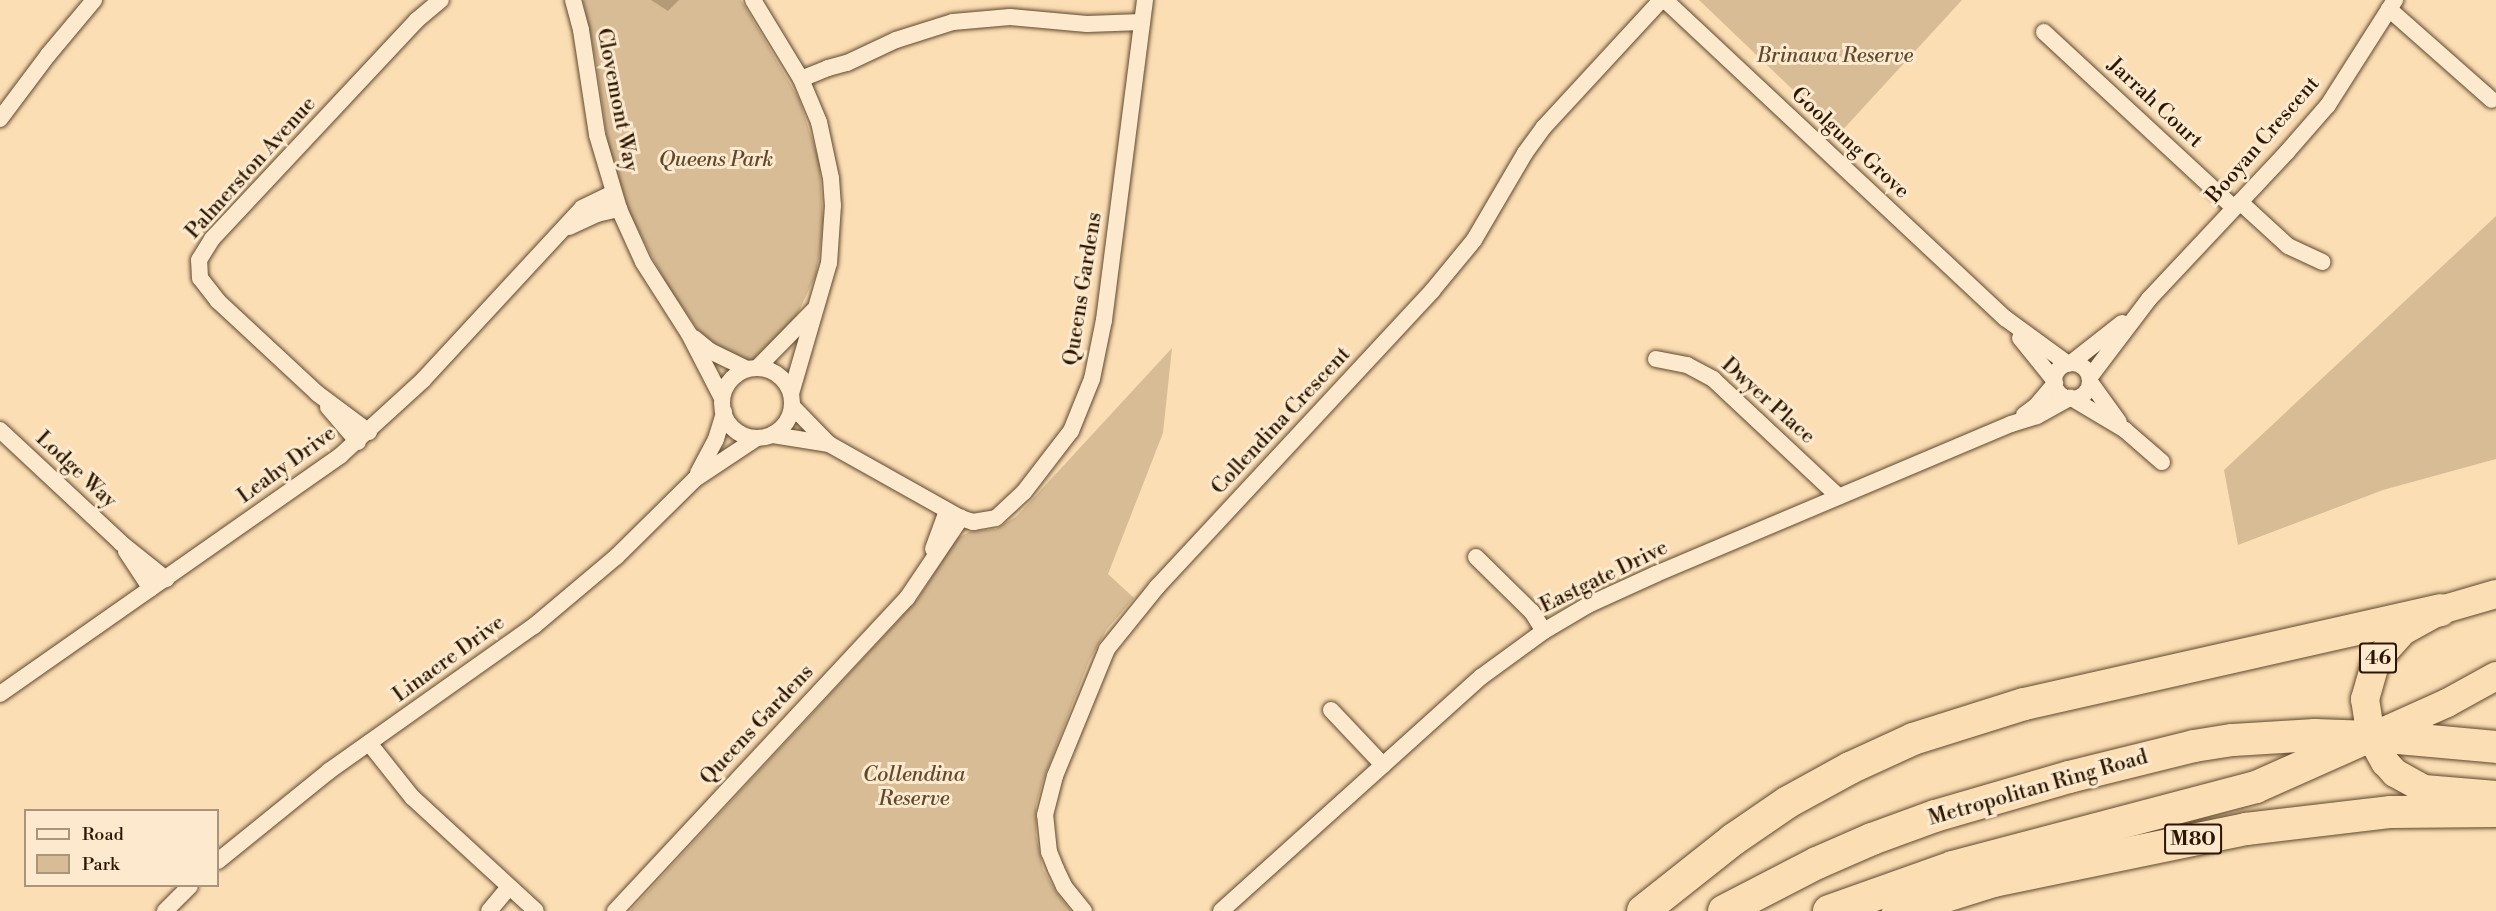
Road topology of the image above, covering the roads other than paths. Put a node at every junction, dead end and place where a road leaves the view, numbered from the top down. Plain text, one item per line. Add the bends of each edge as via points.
1 (94, 0) edge
2 (441, 0) edge
3 (573, 0) edge
4 (753, 0) edge
5 (1145, 0) edge
6 (1663, 0) edge
7 (2392, 4) edge
8 (1142, 22) junction
9 (1087, 24) junction
10 (2044, 32) dead end
11 (1140, 40) junction
12 (804, 85) junction
13 (2492, 100) dead end
14 (0, 119) edge
15 (616, 201) junction
16 (2237, 205) junction
17 (2323, 262) dead end
18 (2149, 299) junction
19 (815, 309) junction
20 (2005, 318) junction
21 (689, 334) junction
22 (1656, 359) dead end
23 (2069, 363) junction
24 (752, 368) junction
25 (2090, 379) junction
26 (2055, 382) junction
27 (2071, 399) junction
28 (792, 400) junction
29 (723, 405) junction
30 (2011, 424) junction
31 (2125, 429) junction
32 (0, 430) edge
33 (765, 436) junction
34 (363, 437) junction
35 (829, 444) junction
36 (2162, 462) dead end
37 (695, 479) junction
38 (1838, 496) junction
39 (954, 514) junction
40 (121, 543) junction
41 (1476, 557) dead end
42 (166, 579) junction
43 (151, 589) junction
44 (2496, 594) edge
45 (2441, 610) junction
46 (1544, 631) junction
47 (2496, 676) edge
48 (0, 694) edge
49 (1331, 710) dead end
50 (2371, 736) junction
51 (369, 743) junction
52 (2496, 747) edge
53 (1383, 765) junction
54 (2496, 795) edge
55 (2496, 811) edge
56 (219, 860) edge
57 (188, 887) edge
58 (513, 890) junction
59 (165, 911) edge
60 (489, 911) edge
61 (500, 911) edge
62 (536, 911) edge
63 (615, 911) edge
64 (1084, 911) edge
65 (1221, 911) edge
66 (1643, 911) edge
67 (1724, 911) edge
68 (1829, 911) edge
69 (1898, 911) edge

1 - 14 street
2 - 34 street, Palmerston Avenue via 417,20 212,239 199,260 205,287
3 - 15 street, Clovemont Way via 597,135
4 - 12 street
5 - 8 street, Queens Gardens
6 - 20 street, Goolgung Grove
6 - 64 street, Collendina Crescent via 1544,127 1474,240 1432,291 1114,637 1097,668 1055,776 1045,814 1047,843 1056,869
7 - 13 street
7 - 16 street, Booyan Crescent via 2328,105
8 - 9 street
8 - 11 street, Queens Gardens
9 - 11 street
9 - 12 street via 1010,17 953,22 828,68
10 - 16 street, Jarrah Court
11 - 39 street, Queens Gardens via 1104,320 1092,380 1082,407 1071,431 1043,470 1007,511 983,521
12 - 19 street via 826,150 833,205 829,263
15 - 21 street, Clovemont Way via 643,262
15 - 34 street, Leahy Drive via 563,230 423,380
16 - 17 street, Jarrah Court via 2288,246
16 - 18 street, Booyan Crescent
18 - 23 street, Booyan Crescent
18 - 25 street, Booyan Crescent
19 - 24 street
19 - 28 street
20 - 23 street, Goolgung Grove
20 - 26 street, Goolgung Grove
21 - 24 street, Clovemont Way via 710,351
21 - 29 street, Clovemont Way
22 - 38 street, Dwyer Place via 1687,365 1713,379
23 - 25 street via 2085,368
23 - 26 street via 2058,370
24 - 28 street via 778,375 787,383
24 - 29 street via 731,380
25 - 27 street via 2083,395
25 - 31 street
26 - 27 street via 2058,392
26 - 30 street, Eastgate Drive via 2036,405
27 - 30 street, Eastgate Drive
27 - 31 street
28 - 33 street via 789,418
28 - 35 street
29 - 33 street via 736,431
29 - 37 street, Linacre Drive via 716,439
30 - 38 street, Eastgate Drive
31 - 36 street
32 - 40 street, Lodge Way
33 - 35 street
33 - 37 street, Linacre Drive
34 - 42 street, Leahy Drive
35 - 39 street
37 - 51 street, Linacre Drive via 616,557 559,606
38 - 46 street, Eastgate Drive via 1598,600
39 - 63 street, Queens Gardens via 907,598
40 - 42 street, Lodge Way
40 - 43 street, Lodge Way
41 - 46 street via 1532,612
42 - 43 street, Leahy Drive
43 - 48 street, Leahy Drive
44 - 45 highway, 46
45 - 50 highway, 46 via 2403,631 2376,661 2365,699
45 - 66 highway via 2024,704 1913,739 1788,802 1734,838
46 - 53 street, Eastgate Drive via 1482,677
47 - 50 highway, Metropolitan Ring Road via 2447,703
49 - 53 street
50 - 52 highway, Metropolitan Ring Road
50 - 54 highway, 46 via 2385,762 2415,785 2438,792
50 - 67 highway, Metropolitan Ring Road via 2233,740 2080,774 1935,816 1872,839
50 - 68 highway, Metropolitan Ring Road via 2256,787 1953,867
51 - 56 street, Linacre Drive via 287,803
51 - 58 street via 412,797
53 - 65 street, Eastgate Drive
55 - 69 highway, M80 via 2391,812 2246,829 1993,881
57 - 59 street
58 - 60 street
58 - 61 street
58 - 62 street

